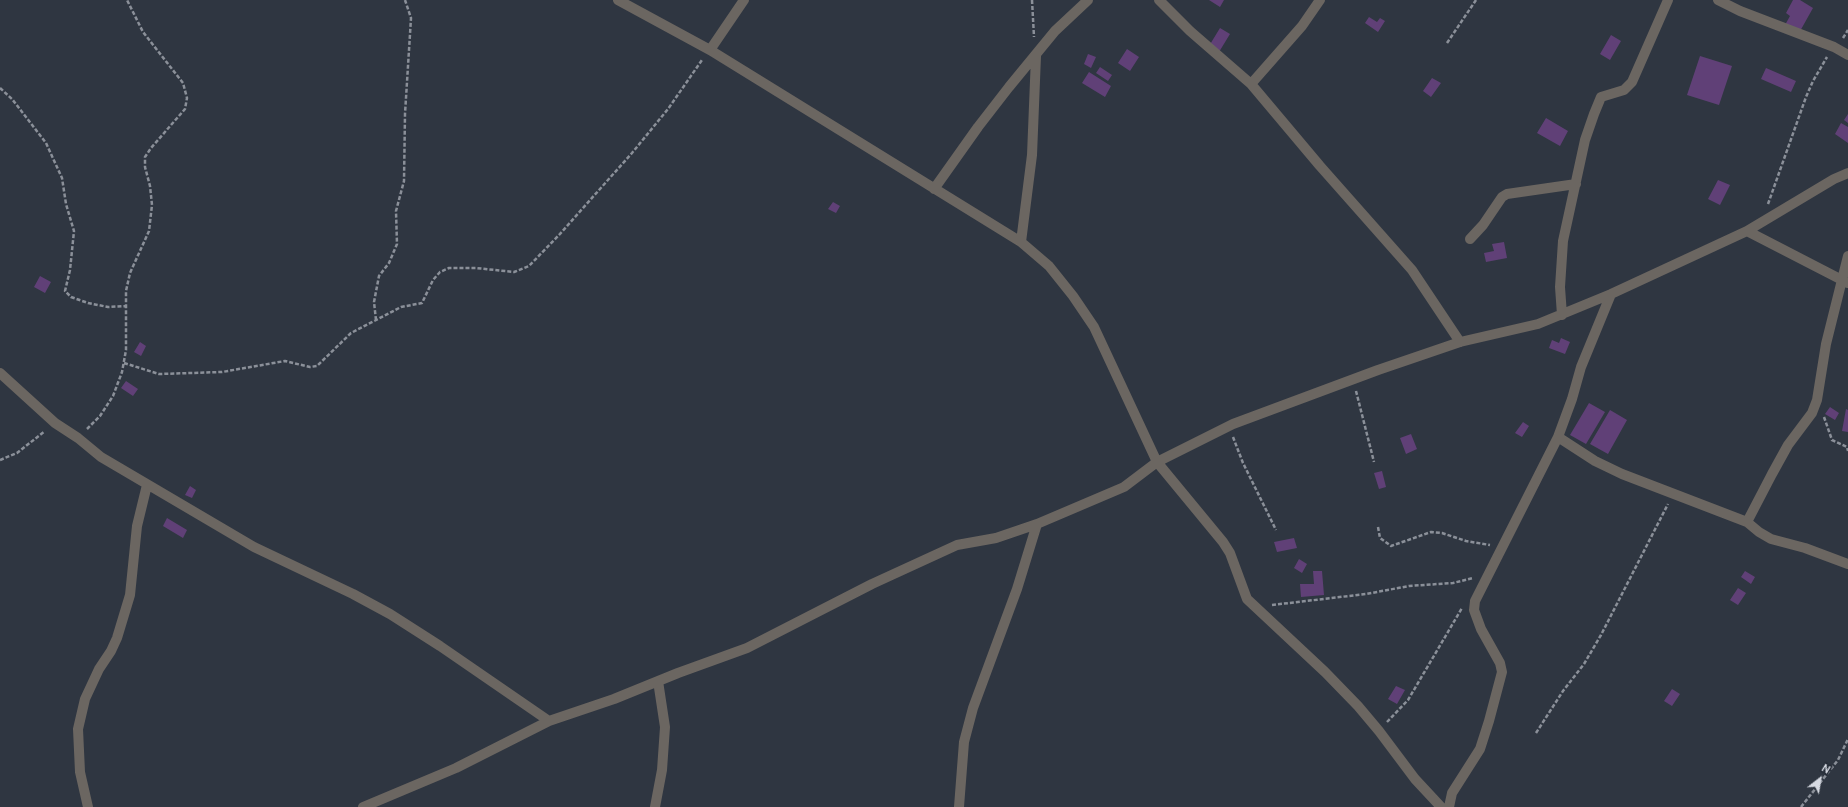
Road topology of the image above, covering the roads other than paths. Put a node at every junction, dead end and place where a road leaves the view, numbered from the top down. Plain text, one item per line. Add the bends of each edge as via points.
1 (618, 0) edge
2 (744, 0) edge
3 (1088, 0) edge
4 (1159, 0) edge
5 (1320, 0) edge
6 (1668, 0) edge
7 (1718, 0) edge
8 (710, 50) junction
9 (1848, 55) edge
10 (1036, 56) junction
11 (1251, 84) junction
12 (1848, 173) edge
13 (1576, 184) junction
14 (934, 189) junction
15 (1747, 231) junction
16 (1470, 239) dead end
17 (1021, 242) junction
18 (1848, 256) edge
19 (1844, 281) edge
20 (1611, 294) junction
21 (1562, 315) junction
22 (1460, 342) junction
23 (0, 373) edge
24 (1558, 437) junction
25 (1157, 462) junction
26 (147, 485) junction
27 (1747, 522) junction
28 (1037, 524) junction
29 (1848, 564) edge
30 (658, 681) junction
31 (549, 722) junction
32 (88, 807) edge
33 (363, 807) edge
34 (655, 807) edge
35 (959, 807) edge
36 (1441, 807) edge
37 (1449, 807) edge

1 - 8 street
2 - 8 street
3 - 10 street via 1055,31
4 - 11 street
5 - 11 street via 1302,26
6 - 13 street via 1632,82 1624,90 1604,95 1600,99 1585,140
7 - 9 street
8 - 14 street
10 - 14 street via 978,127
10 - 17 street via 1032,155
11 - 22 street via 1412,270
12 - 15 street
13 - 16 street via 1507,194
13 - 21 street via 1561,263
14 - 17 street
15 - 19 street
15 - 20 street
17 - 25 street via 1049,266 1074,296 1094,327
18 - 19 street
19 - 27 street via 1826,344 1817,400 1812,413 1788,445
20 - 21 street
20 - 24 street via 1581,367
21 - 22 street via 1538,324
22 - 25 street via 1228,426
23 - 26 street via 55,423 101,457
24 - 27 street via 1609,468
24 - 37 street via 1476,600 1476,616 1502,672 1480,749 1452,794
25 - 28 street via 1124,487
25 - 36 street via 1223,542 1233,559 1247,599 1325,672 1380,732 1415,779
26 - 31 street via 254,547 390,614
26 - 32 street via 137,526 130,595 122,624 112,651 99,669 85,699 78,729 80,772
27 - 29 street via 1771,539
28 - 30 street via 996,538 957,546 872,584 747,648
28 - 35 street via 1017,589 973,708 966,735
30 - 31 street
30 - 34 street via 665,727 662,770
31 - 33 street via 456,768

